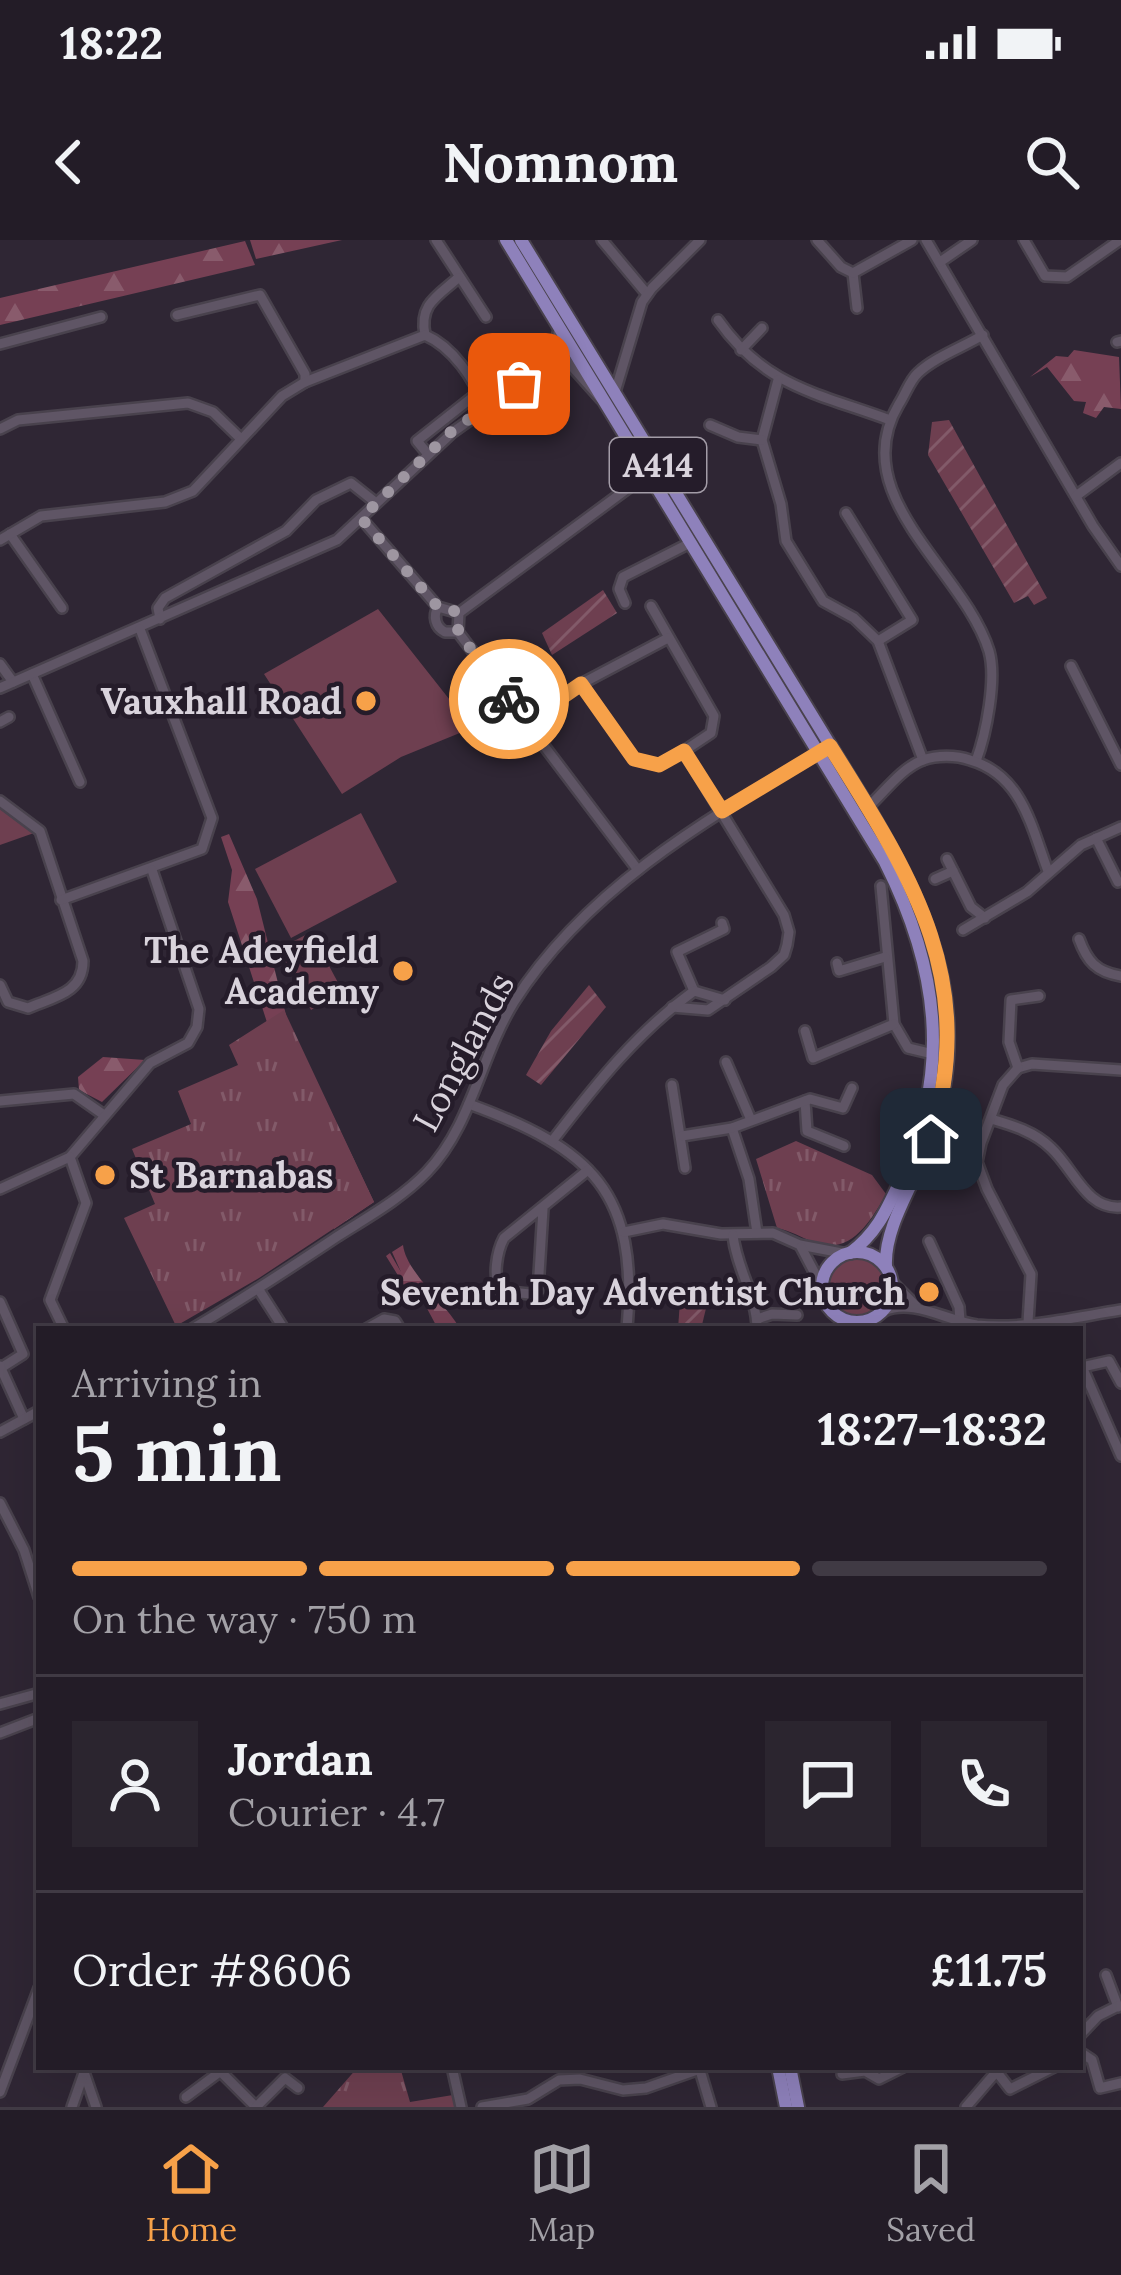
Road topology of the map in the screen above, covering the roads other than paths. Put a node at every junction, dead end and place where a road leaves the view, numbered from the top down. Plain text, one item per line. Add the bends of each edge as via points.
1 (436, 240) edge
2 (506, 240) edge
3 (521, 240) edge
4 (602, 240) edge
5 (700, 240) edge
6 (817, 240) edge
7 (912, 240) edge
8 (926, 240) edge
9 (972, 240) edge
10 (1024, 240) edge
11 (1120, 240) edge
12 (940, 262) junction
13 (853, 273) junction
14 (458, 278) junction
15 (647, 294) junction
16 (553, 306) junction
17 (857, 308) dead end
18 (177, 315) dead end
19 (101, 317) dead end
20 (486, 317) dead end
21 (718, 320) dead end
22 (761, 328) dead end
23 (425, 335) junction
24 (983, 335) junction
25 (0, 344) edge
26 (741, 350) junction
27 (627, 358) junction
28 (572, 360) junction
29 (595, 360) junction
30 (553, 362) junction
31 (778, 380) junction
32 (305, 382) junction
33 (479, 392) junction
34 (608, 396) junction
35 (485, 407) junction
36 (890, 420) junction
37 (1, 425) edge
38 (710, 425) dead end
39 (241, 439) junction
40 (762, 440) junction
41 (427, 453) junction
42 (1121, 463) edge
43 (631, 486) dead end
44 (1076, 496) junction
45 (375, 502) junction
46 (845, 513) dead end
47 (361, 518) junction
48 (5, 537) edge
49 (691, 543) junction
50 (1121, 566) edge
51 (626, 603) dead end
52 (651, 606) dead end
53 (438, 607) junction
54 (62, 608) dead end
55 (459, 614) junction
56 (160, 619) junction
57 (140, 629) junction
58 (458, 632) junction
59 (668, 638) junction
60 (878, 641) junction
61 (0, 664) edge
62 (1071, 666) dead end
63 (32, 674) junction
64 (13, 682) junction
65 (581, 684) junction
66 (0, 688) edge
67 (526, 722) junction
68 (824, 749) junction
69 (684, 751) junction
70 (923, 760) junction
71 (976, 761) junction
72 (1121, 765) edge
73 (80, 782) dead end
74 (0, 801) edge
75 (722, 811) junction
76 (863, 812) junction
77 (1121, 826) edge
78 (1096, 838) junction
79 (947, 859) dead end
80 (152, 870) junction
81 (638, 870) junction
82 (953, 871) junction
83 (1048, 871) junction
84 (935, 879) dead end
85 (1118, 882) edge
86 (881, 886) dead end
87 (61, 900) junction
88 (985, 917) junction
89 (722, 923) dead end
90 (963, 930) dead end
91 (1079, 938) dead end
92 (885, 957) junction
93 (1121, 976) edge
94 (842, 984) dead end
95 (0, 985) edge
96 (694, 991) junction
97 (1039, 996) dead end
98 (725, 1000) junction
99 (672, 1007) junction
100 (894, 1024) junction
101 (805, 1031) dead end
102 (934, 1054) junction
103 (726, 1061) dead end
104 (1018, 1068) junction
105 (1121, 1070) edge
106 (672, 1085) dead end
107 (852, 1088) dead end
108 (0, 1101) edge
109 (805, 1101) junction
110 (469, 1104) junction
111 (104, 1115) junction
112 (991, 1119) junction
113 (751, 1120) junction
114 (732, 1128) junction
115 (682, 1136) junction
116 (554, 1140) junction
117 (844, 1146) dead end
118 (70, 1157) junction
119 (685, 1168) dead end
120 (588, 1170) junction
121 (0, 1189) edge
122 (1121, 1207) edge
123 (543, 1209) junction
124 (624, 1232) junction
125 (757, 1233) junction
126 (734, 1234) junction
127 (929, 1241) dead end
128 (800, 1245) junction
129 (848, 1254) junction
130 (886, 1266) junction
131 (892, 1282) junction
132 (821, 1285) junction
133 (259, 1290) junction
134 (0, 1302) edge
135 (827, 1308) junction
136 (922, 1310) junction
137 (1121, 1310) edge
138 (884, 1311) junction
139 (797, 1315) dead end
140 (960, 1321) junction
141 (1028, 1322) junction
142 (1062, 1323) edge
143 (757, 1324) edge
144 (865, 1325) edge
145 (63, 1326) edge
146 (197, 1326) edge
147 (282, 1326) edge
148 (371, 1326) edge
149 (398, 1326) edge
150 (627, 1326) edge
151 (830, 1326) edge
152 (1083, 1365) edge
153 (0, 1367) edge
154 (1083, 1370) edge
155 (1121, 1383) edge
156 (36, 1413) edge
157 (24, 1419) junction
158 (0, 1432) edge
159 (1121, 1456) edge
160 (0, 1502) edge
161 (36, 1588) edge
162 (36, 1694) dead end
163 (0, 1703) edge
164 (36, 1719) edge
165 (0, 1733) edge
166 (1106, 1975) dead end
167 (1118, 1990) edge
168 (36, 1996) edge
169 (1119, 2009) edge
170 (1083, 2032) edge
171 (1083, 2054) edge
172 (218, 2070) edge
173 (220, 2070) edge
174 (453, 2070) edge
175 (694, 2070) edge
176 (700, 2070) edge
177 (779, 2070) edge
178 (791, 2070) edge
179 (897, 2070) edge
180 (994, 2070) edge
181 (996, 2070) edge
182 (1049, 2070) edge
183 (86, 2071) edge
184 (842, 2074) dead end
185 (1121, 2083) edge
186 (298, 2089) dead end
187 (0, 2092) edge
188 (186, 2097) dead end
189 (530, 2103) edge
190 (95, 2106) edge
191 (73, 2107) edge
192 (256, 2107) edge
193 (460, 2107) edge
194 (482, 2107) edge
195 (711, 2107) edge
196 (786, 2107) edge
197 (798, 2107) edge
198 (967, 2107) edge

1 - 14 street
2 - 16 main road, A414
3 - 16 main road, A414
4 - 15 street
5 - 15 street
6 - 13 street
7 - 13 street
8 - 12 street
9 - 12 street
10 - 11 street via 1045,276 1067,277
12 - 24 street
13 - 17 street
14 - 20 street
14 - 23 street via 425,306
15 - 27 street
16 - 28 main road, A414
16 - 29 main road, A414
16 - 30 street via 562,343
18 - 32 street via 260,295
19 - 25 street
21 - 26 street
22 - 26 street
23 - 32 street
23 - 33 street via 444,343
24 - 36 street via 917,373
24 - 44 street
26 - 31 street
27 - 29 street via 612,367
27 - 34 street
28 - 30 street
28 - 34 main road, A414
29 - 34 main road, A414
30 - 35 street
31 - 36 street
31 - 40 street
32 - 39 street
33 - 35 street
33 - 41 street via 417,441
34 - 49 main road, A414
34 - 68 main road, A414
35 - 41 street
36 - 71 street via 890,491 966,601 991,656
37 - 39 street via 188,403 213,412
38 - 40 street
39 - 48 street via 193,491 165,502 41,516
40 - 60 street via 787,541 823,601
41 - 45 street
42 - 44 street
43 - 55 street
44 - 50 street
45 - 47 street
45 - 56 street via 351,483 316,500 286,531 165,598
46 - 60 street via 912,620
47 - 53 street
47 - 56 street via 326,547
48 - 54 street
49 - 51 street via 623,577
49 - 68 main road, A414
52 - 59 street
53 - 55 street
53 - 58 street via 439,627
55 - 58 street
56 - 57 street
57 - 63 street
57 - 80 street via 212,818 202,849
58 - 67 street
59 - 65 street
59 - 69 street via 714,716 711,733
60 - 70 street
61 - 64 street
62 - 72 street
63 - 64 street
63 - 73 street
64 - 66 street
65 - 67 street
65 - 69 street via 634,759 659,765
67 - 81 street
68 - 75 street, Longlands
68 - 76 main road, A414
69 - 75 street
70 - 71 street
70 - 76 street
71 - 83 street via 1019,796
74 - 87 street via 40,831
75 - 81 street, Longlands
75 - 98 street via 789,932 784,955
76 - 102 main road, A414 via 923,951
76 - 130 main road, A414 via 909,877 936,948 947,1008 937,1118
77 - 78 street
78 - 83 street
78 - 85 street
79 - 82 street
80 - 87 street
80 - 111 street via 200,1010 197,1028 188,1043 150,1063
81 - 110 street, Longlands via 529,981 490,1045
82 - 84 street
82 - 88 street
83 - 88 street
86 - 92 street
87 - 95 street via 83,961 80,983 28,1008 8,1002
88 - 90 street
89 - 96 street via 676,952
91 - 93 street via 1087,961
92 - 94 street via 838,967
92 - 100 street
96 - 98 street
96 - 99 street
97 - 104 street via 1011,1000
98 - 99 street via 698,1012
99 - 116 street via 620,1056
100 - 101 street via 813,1058
100 - 102 street via 908,1048
102 - 129 main road, A414 via 905,1170 877,1229
103 - 113 street
104 - 105 street
104 - 112 street
106 - 115 street
107 - 109 street via 843,1108
108 - 111 street via 74,1094
109 - 113 street
109 - 117 street via 807,1131
110 - 116 street
110 - 133 street, Longlands via 418,1180
111 - 118 street
112 - 122 street via 1050,1146 1092,1199
112 - 141 street via 977,1162 1031,1274
113 - 114 street
114 - 115 street
114 - 125 street
115 - 119 street
116 - 120 street
118 - 121 street
118 - 145 street via 86,1203 50,1300
120 - 123 street
120 - 124 street
123 - 123 street via 501,1244 501,1291 538,1290
124 - 126 street via 663,1224
124 - 150 street
125 - 126 street
125 - 128 street
126 - 143 street
127 - 140 street
128 - 129 street
128 - 132 street
129 - 130 main road via 867,1253
129 - 132 main road via 831,1263
130 - 131 main road
131 - 136 street
131 - 138 main road
132 - 135 main road
133 - 146 street, Longlands
133 - 147 street
134 - 153 street via 23,1354
135 - 144 main road
135 - 151 main road
136 - 138 street
136 - 140 street
137 - 142 street
138 - 144 main road
139 - 143 street via 772,1314
140 - 141 street
141 - 142 street
148 - 149 street via 384,1318
152 - 155 street via 1109,1361
153 - 157 street
154 - 159 street
156 - 157 street
157 - 158 street
160 - 161 street
162 - 163 street
164 - 165 street
166 - 167 street
167 - 169 street
168 - 187 street
169 - 170 street
171 - 185 street via 1100,2088
172 - 188 street
173 - 192 street
174 - 193 street
175 - 189 street via 646,2089 559,2080
176 - 195 street
177 - 196 main road
178 - 197 main road
179 - 184 street via 879,2079 865,2071
180 - 198 street
181 - 182 street via 1011,2092
183 - 190 street
183 - 191 street
186 - 192 street via 285,2078
189 - 194 street
190 - 191 street

